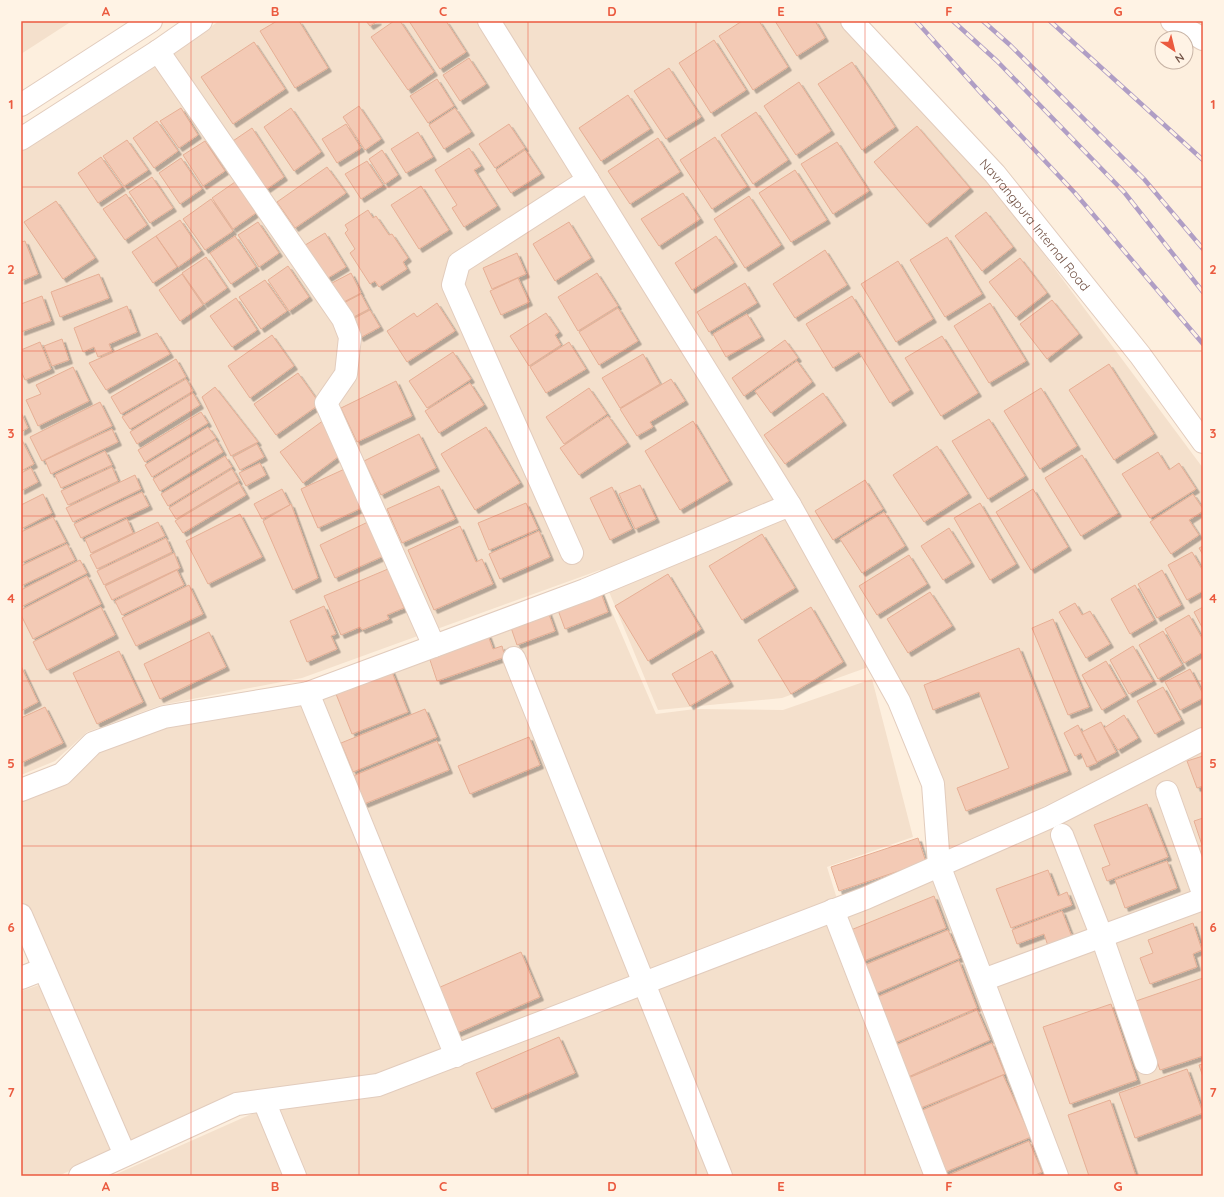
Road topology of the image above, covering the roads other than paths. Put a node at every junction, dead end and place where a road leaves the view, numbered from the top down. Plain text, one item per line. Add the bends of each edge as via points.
1 (151, 21) edge
2 (201, 21) edge
3 (490, 21) edge
4 (852, 21) edge
5 (1172, 21) edge
6 (1203, 39) edge
7 (158, 52) junction
8 (21, 106) edge
9 (21, 139) edge
10 (588, 180) junction
11 (1203, 442) edge
12 (790, 505) junction
13 (572, 553) dead end
14 (434, 646) junction
15 (514, 658) dead end
16 (308, 693) junction
17 (1203, 739) edge
18 (21, 790) edge
19 (1166, 792) dead end
20 (1062, 835) dead end
21 (939, 865) junction
22 (1203, 893) edge
23 (1203, 899) edge
24 (833, 910) junction
25 (21, 916) edge
26 (1102, 936) junction
27 (44, 969) junction
28 (21, 978) edge
29 (983, 980) junction
30 (643, 983) junction
31 (456, 1056) junction
32 (1146, 1063) dead end
33 (264, 1100) junction
34 (126, 1155) junction
35 (80, 1176) edge
36 (295, 1176) edge
37 (721, 1176) edge
38 (936, 1176) edge
39 (1057, 1176) edge

1 - 8 street
2 - 7 street
3 - 10 street
4 - 11 street, Navrangpura Internal Road via 995,174 1140,356
5 - 6 street
7 - 9 street
7 - 14 street via 343,319 350,337 346,374 326,403
10 - 12 street
10 - 13 street via 459,262 453,285
12 - 14 street via 585,590
12 - 21 street via 899,701 933,784
14 - 16 street
15 - 30 street
16 - 18 street via 164,717 93,743 62,774
16 - 31 street
17 - 21 street via 1050,817
19 - 22 street
20 - 26 street
21 - 24 street
21 - 29 street
23 - 26 street
24 - 30 street
24 - 38 street
25 - 27 street
26 - 29 street
26 - 32 street
27 - 28 street
27 - 34 street
29 - 39 street
30 - 31 street
30 - 37 street
31 - 33 street via 378,1085
33 - 34 street via 237,1104
33 - 36 street
34 - 35 street

